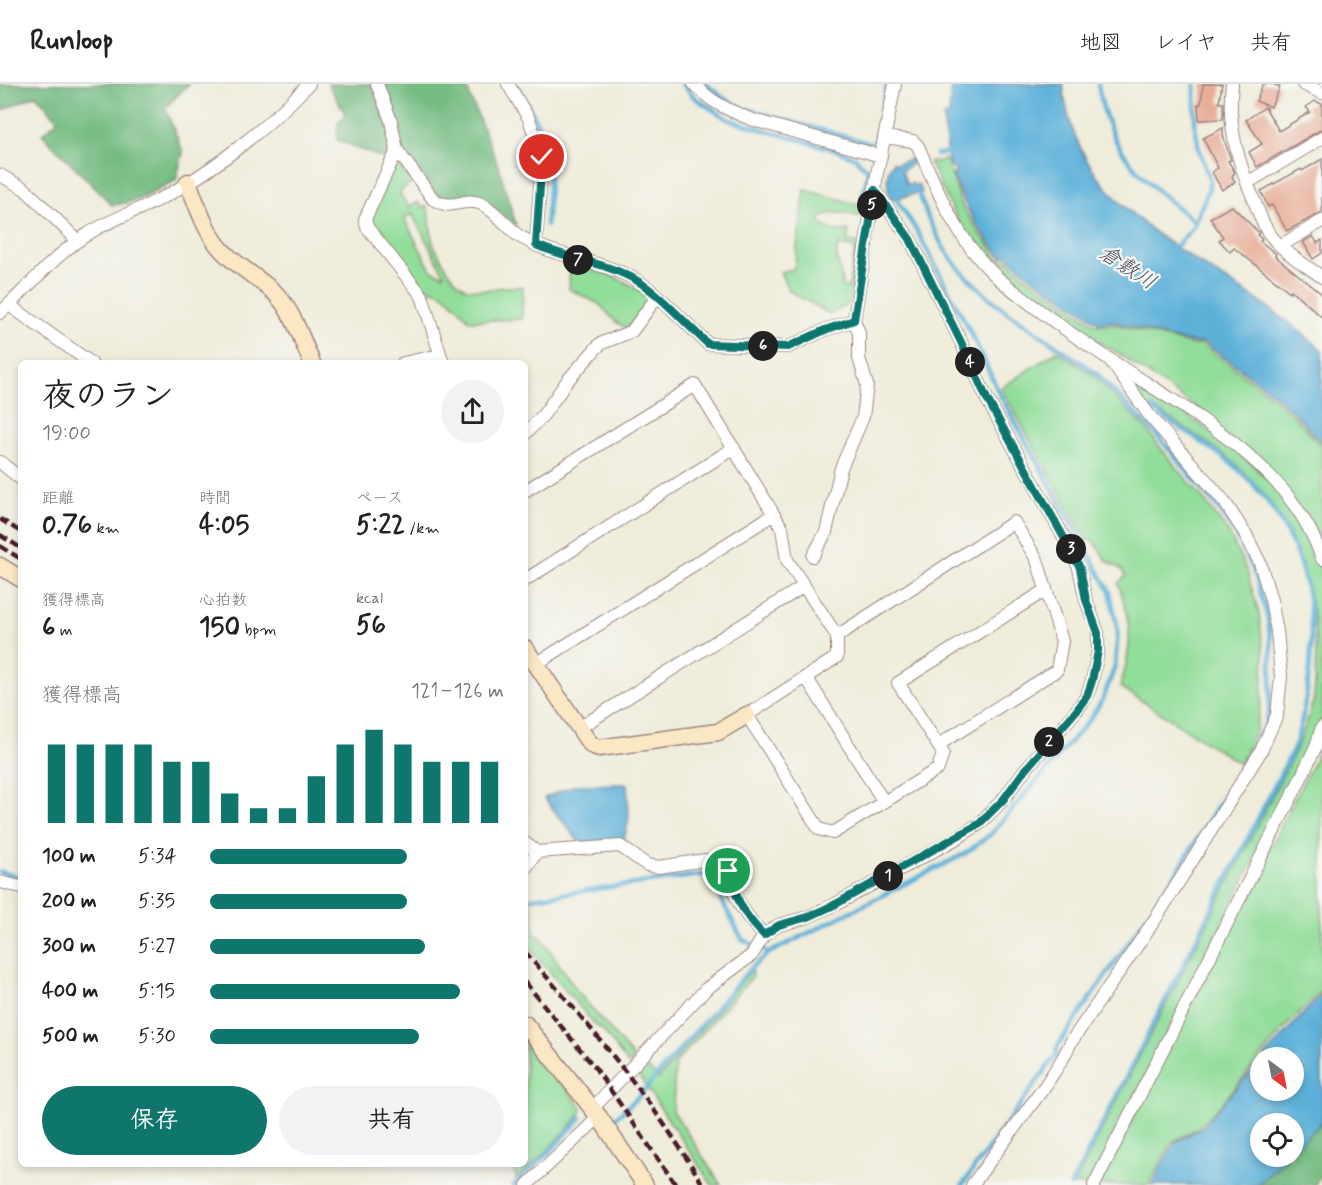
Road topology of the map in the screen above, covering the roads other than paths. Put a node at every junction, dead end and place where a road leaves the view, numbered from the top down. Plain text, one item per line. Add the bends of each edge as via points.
1 (309, 84) edge
2 (377, 84) edge
3 (508, 84) edge
4 (694, 84) edge
5 (895, 84) edge
6 (1232, 84) edge
7 (1303, 84) edge
8 (1322, 93) edge
9 (884, 137) junction
10 (1322, 138) edge
11 (396, 150) junction
12 (881, 156) junction
13 (0, 175) edge
14 (188, 182) junction
15 (1247, 183) junction
16 (875, 190) junction
17 (1322, 221) edge
18 (78, 241) junction
19 (536, 245) junction
20 (1280, 246) junction
21 (1322, 277) edge
22 (657, 297) junction
23 (4, 309) edge
24 (854, 320) junction
25 (441, 359) edge
26 (86, 360) edge
27 (311, 360) edge
28 (1110, 360) junction
29 (528, 432) edge
30 (734, 448) junction
31 (0, 462) edge
32 (18, 477) edge
33 (528, 489) edge
34 (773, 514) junction
35 (813, 556) dead end
36 (1322, 559) edge
37 (0, 566) edge
38 (18, 577) edge
39 (528, 578) edge
40 (804, 586) junction
41 (1046, 590) junction
42 (837, 636) junction
43 (528, 652) edge
44 (536, 664) junction
45 (806, 677) junction
46 (747, 715) junction
47 (1322, 727) edge
48 (579, 728) junction
49 (938, 745) junction
50 (884, 802) junction
51 (528, 845) edge
52 (537, 852) junction
53 (528, 865) edge
54 (0, 882) edge
55 (18, 886) edge
56 (759, 943) junction
57 (528, 1028) edge
58 (596, 1113) junction
59 (527, 1185) edge
60 (645, 1185) edge
61 (972, 1185) edge
62 (1094, 1185) edge

1 - 14 street via 285,109
2 - 11 street via 391,121
3 - 19 street via 529,119 542,157
4 - 12 street via 716,104 734,112
5 - 9 street
6 - 15 street via 1230,120
7 - 8 street
9 - 12 street
9 - 28 street via 913,141 918,146 947,211 984,266
10 - 15 street
11 - 19 street via 440,204 480,203
11 - 25 street via 365,219 367,227 422,296
12 - 16 street
13 - 18 street via 25,189
14 - 18 street
14 - 27 street via 208,232 227,255 276,294 289,312
15 - 20 street via 1265,227
16 - 24 street
16 - 56 street via 910,239 987,399 1080,568 1098,633 1096,666 1087,696 1076,711 979,824 836,904 779,925
17 - 20 street
18 - 23 street
19 - 22 street via 614,270 638,281
20 - 21 street
22 - 24 street via 708,344 788,347
22 - 29 street via 632,331 600,344
23 - 26 street
24 - 35 street via 867,385 863,417 841,468 826,532
28 - 36 street via 1240,447 1269,473 1305,522
28 - 61 street via 1147,413 1224,501 1260,563 1277,632 1281,677 1277,716 1261,751 1156,918 1045,1086
30 - 33 street via 695,385
30 - 34 street
30 - 39 street
31 - 32 street
34 - 40 street via 782,528 787,560
34 - 44 street
37 - 38 street
40 - 42 street
40 - 48 street
41 - 42 street via 1037,560 1014,522
41 - 49 street via 1062,641 1057,670
41 - 49 street via 898,683
42 - 45 street via 837,657
43 - 44 street
44 - 48 street
45 - 46 street
45 - 50 street
46 - 48 street via 718,732 599,748
46 - 50 street via 819,829 833,833
47 - 62 street via 1299,782
49 - 50 street via 943,753 938,769
51 - 52 street
52 - 53 street
52 - 56 street via 620,846 646,865 720,862 728,871
54 - 55 street
56 - 58 street via 706,989
57 - 58 street
58 - 59 street
58 - 60 street

